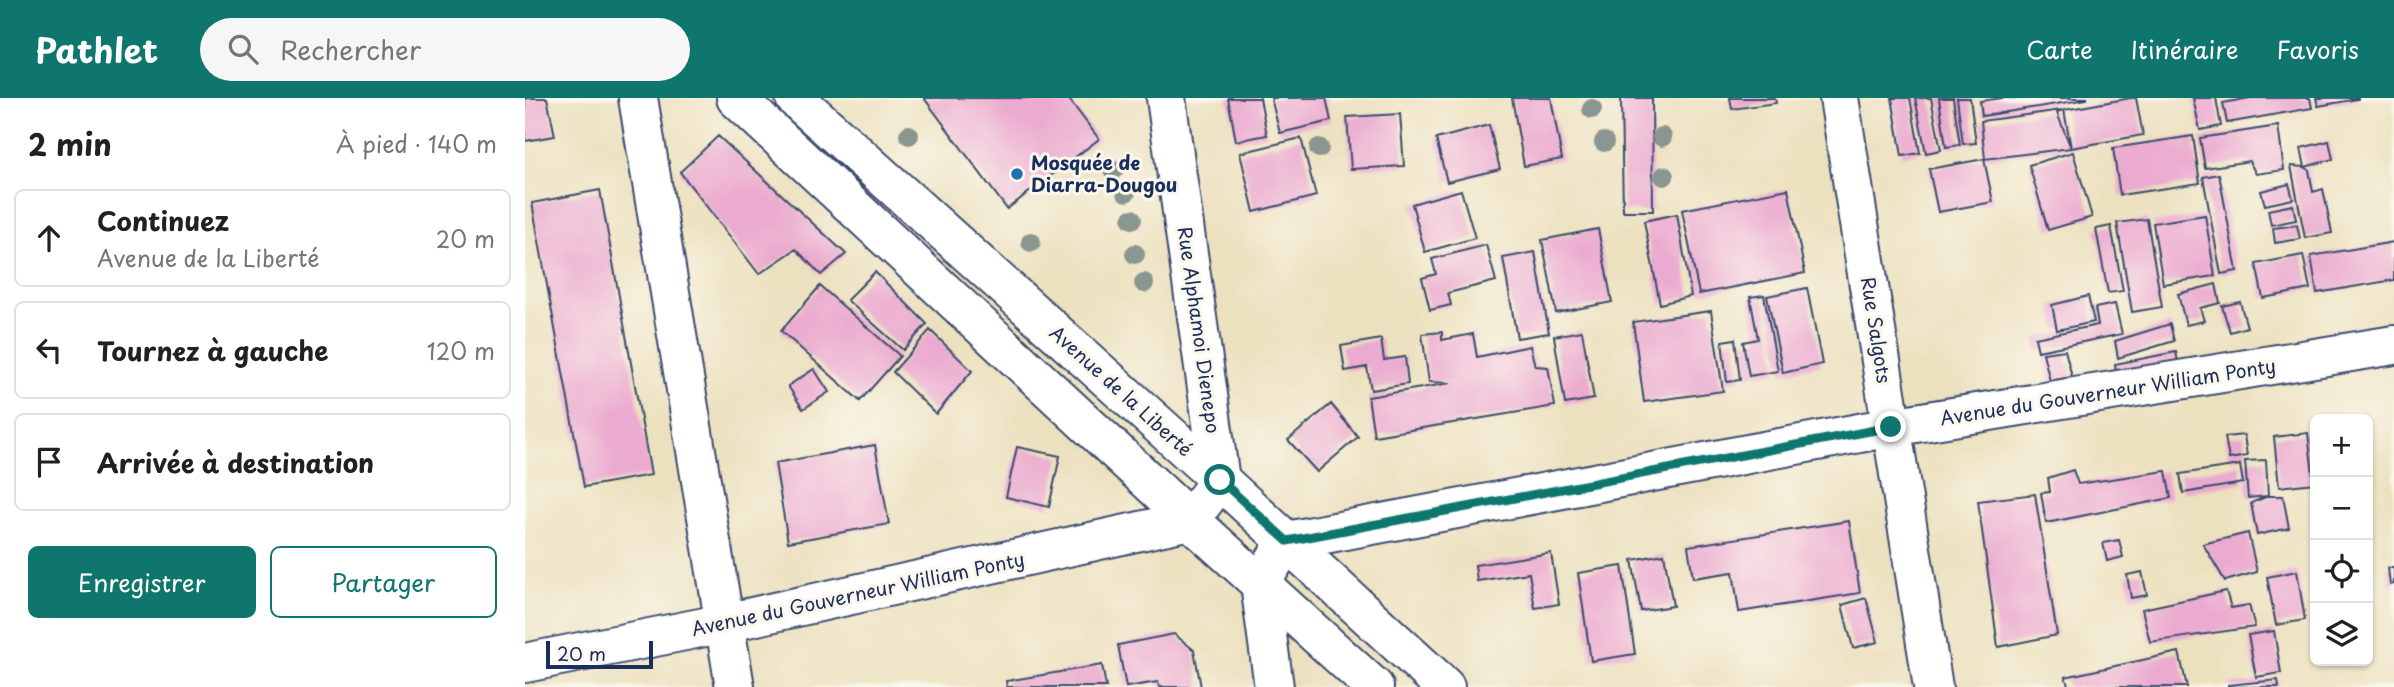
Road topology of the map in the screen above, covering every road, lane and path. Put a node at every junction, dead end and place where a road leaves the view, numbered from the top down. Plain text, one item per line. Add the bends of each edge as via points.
1 (638, 98) edge
2 (736, 98) edge
3 (795, 98) edge
4 (1166, 98) edge
5 (1839, 98) edge
6 (2394, 345) edge
7 (1891, 427) junction
8 (1220, 480) junction
9 (1190, 520) junction
10 (1287, 541) junction
11 (1260, 584) junction
12 (725, 623) junction
13 (525, 663) edge
14 (735, 687) edge
15 (1274, 687) edge
16 (1374, 687) edge
17 (1445, 687) edge
18 (1933, 687) edge

1 - 12 street
2 - 9 street
3 - 8 street, Avenue de la Liberté
4 - 8 street, Rue Alphamoi Dienepo
5 - 7 street, Rue Salgots
6 - 7 street, Avenue du Gouverneur William Ponty
7 - 10 street, Avenue du Gouverneur William Ponty
7 - 18 street, Rue Salgots
8 - 9 street
8 - 10 street, Avenue de la Liberté
9 - 11 street
9 - 12 street, Avenue du Gouverneur William Ponty
10 - 11 street
10 - 17 street, Avenue de la Liberté
11 - 15 street
11 - 16 street
12 - 13 street, Avenue du Gouverneur William Ponty
12 - 14 street

